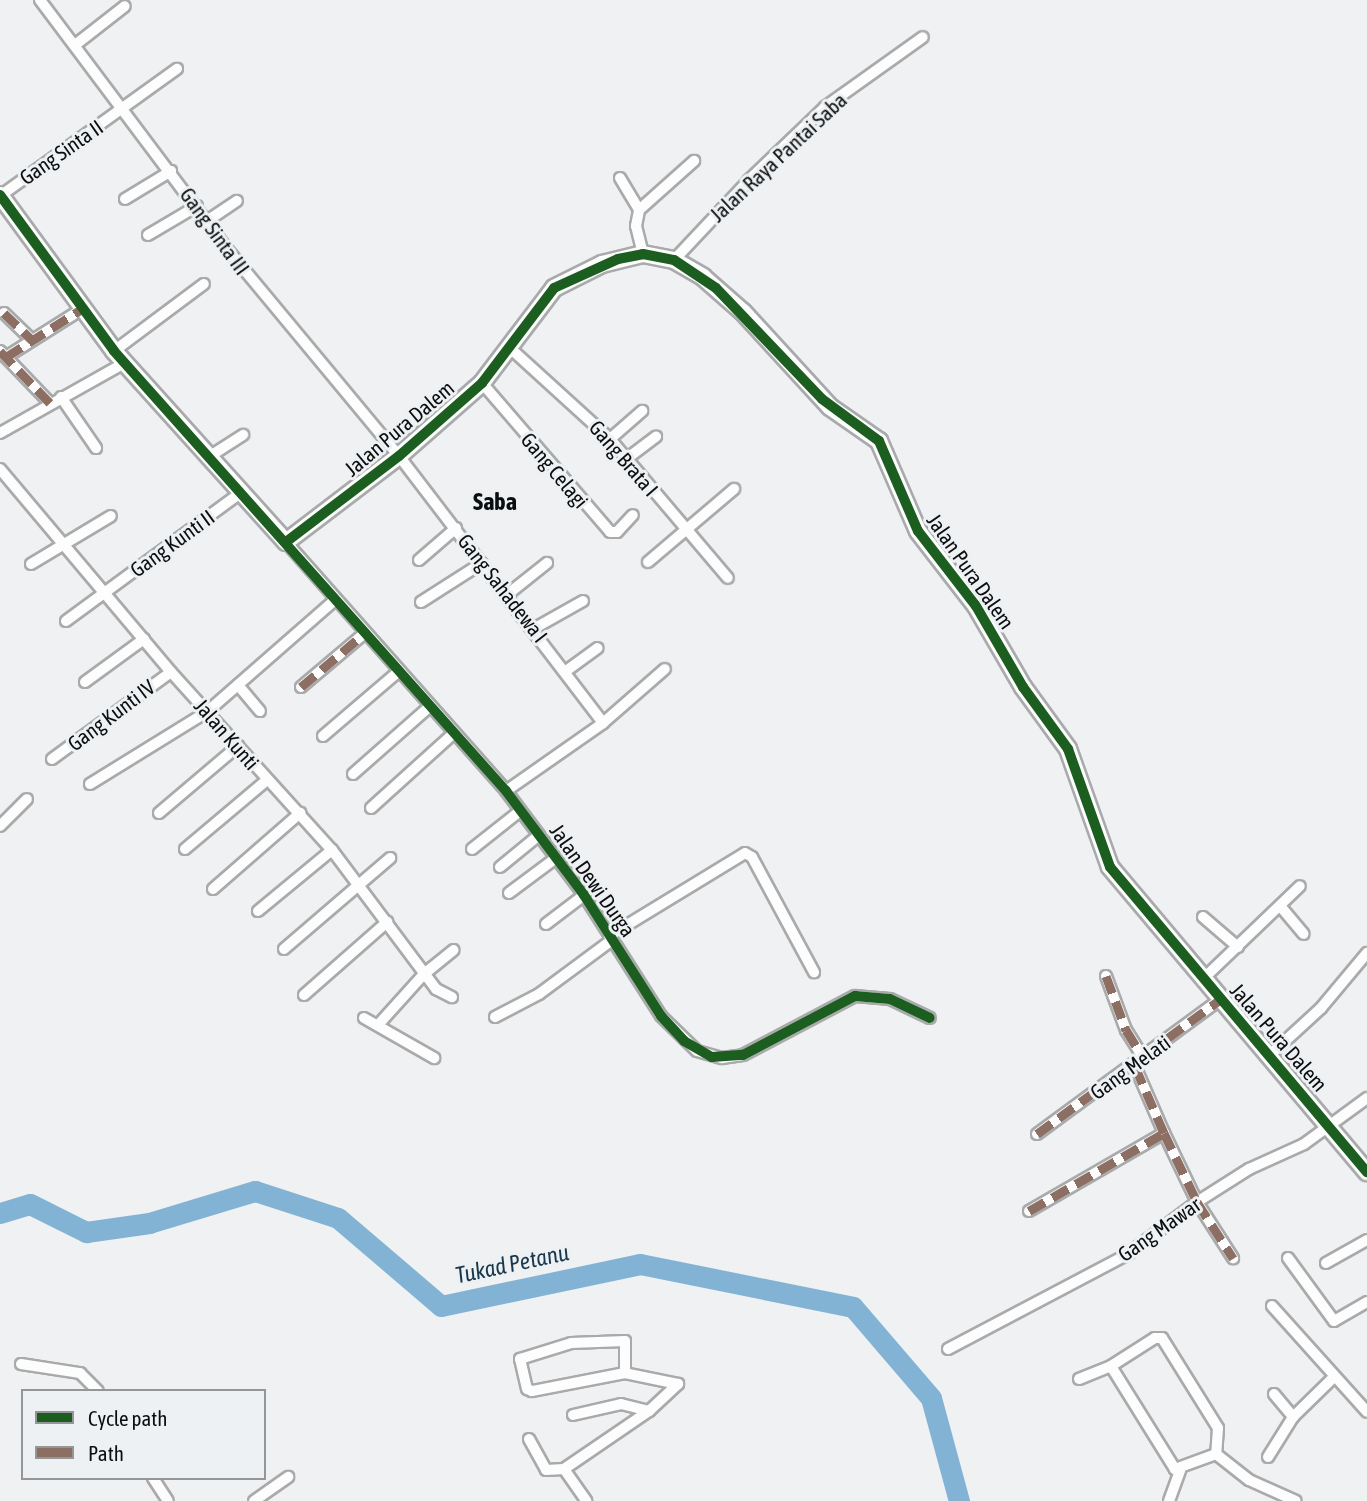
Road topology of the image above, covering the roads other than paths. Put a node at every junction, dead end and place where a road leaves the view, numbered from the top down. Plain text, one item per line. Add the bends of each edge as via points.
1 (40, 0) edge
2 (125, 6) dead end
3 (923, 37) dead end
4 (75, 44) junction
5 (177, 69) dead end
6 (121, 109) junction
7 (694, 161) dead end
8 (171, 171) junction
9 (620, 178) dead end
10 (0, 195) edge
11 (125, 199) dead end
12 (237, 201) dead end
13 (197, 206) junction
14 (639, 210) junction
15 (206, 221) junction
16 (148, 235) dead end
17 (643, 254) junction
18 (674, 260) junction
19 (204, 284) dead end
20 (82, 309) junction
21 (4, 313) dead end
22 (32, 340) junction
23 (510, 348) junction
24 (3, 354) edge
25 (119, 357) junction
26 (482, 383) junction
27 (61, 397) junction
28 (50, 403) junction
29 (642, 411) dead end
30 (0, 433) edge
31 (243, 435) dead end
32 (656, 437) dead end
33 (610, 439) junction
34 (96, 447) dead end
35 (399, 456) junction
36 (207, 458) junction
37 (625, 460) junction
38 (0, 468) edge
39 (734, 489) dead end
40 (239, 494) junction
41 (633, 515) dead end
42 (111, 516) dead end
43 (687, 527) junction
44 (456, 528) junction
45 (286, 542) junction
46 (65, 544) junction
47 (419, 560) dead end
48 (648, 562) dead end
49 (482, 563) junction
50 (547, 563) dead end
51 (31, 564) dead end
52 (728, 578) dead end
53 (104, 593) junction
54 (508, 594) junction
55 (335, 600) junction
56 (583, 601) dead end
57 (421, 602) dead end
58 (66, 621) dead end
59 (535, 628) junction
60 (365, 633) junction
61 (144, 639) junction
62 (598, 648) dead end
63 (665, 669) dead end
64 (566, 670) junction
65 (399, 671) junction
66 (171, 672) junction
67 (85, 682) dead end
68 (238, 685) junction
69 (301, 687) dead end
70 (429, 707) junction
71 (208, 711) junction
72 (260, 711) dead end
73 (603, 723) junction
74 (454, 733) junction
75 (323, 736) dead end
76 (238, 746) junction
77 (52, 760) dead end
78 (353, 774) dead end
79 (267, 780) junction
80 (90, 784) dead end
81 (506, 791) junction
82 (27, 799) dead end
83 (371, 808) dead end
84 (520, 811) junction
85 (159, 813) dead end
86 (300, 813) junction
87 (0, 826) edge
88 (539, 835) junction
89 (185, 849) dead end
90 (472, 849) dead end
91 (332, 850) junction
92 (390, 858) dead end
93 (556, 858) junction
94 (500, 867) dead end
95 (358, 882) junction
96 (1300, 886) dead end
97 (213, 889) dead end
98 (509, 893) dead end
99 (584, 895) junction
100 (1281, 907) junction
101 (258, 911) dead end
102 (1203, 917) dead end
103 (387, 922) junction
104 (546, 924) dead end
105 (1304, 934) dead end
106 (611, 938) junction
107 (1238, 947) junction
108 (284, 949) dead end
109 (454, 950) dead end
110 (1367, 953) edge
111 (814, 972) dead end
112 (424, 974) junction
113 (1105, 976) dead end
114 (1203, 979) junction
115 (304, 995) dead end
116 (452, 997) dead end
117 (1221, 999) junction
118 (495, 1017) dead end
119 (364, 1018) dead end
120 (930, 1018) dead end
121 (378, 1025) junction
122 (1271, 1054) junction
123 (434, 1058) dead end
124 (1139, 1062) junction
125 (1367, 1098) edge
126 (1331, 1126) junction
127 (1037, 1133) dead end
128 (1164, 1133) junction
129 (1367, 1172) edge
130 (1197, 1202) junction
131 (1029, 1212) dead end
132 (1367, 1240) edge
133 (1233, 1258) dead end
134 (1288, 1258) dead end
135 (1326, 1263) dead end
136 (1367, 1302) edge
137 (1272, 1306) dead end
138 (948, 1349) dead end
139 (22, 1364) dead end
140 (1111, 1366) junction
141 (625, 1373) junction
142 (1334, 1377) junction
143 (1079, 1379) dead end
144 (96, 1389) edge
145 (1274, 1394) dead end
146 (649, 1411) junction
147 (1367, 1412) edge
148 (573, 1415) dead end
149 (1293, 1418) junction
150 (529, 1439) dead end
151 (1216, 1454) junction
152 (1268, 1457) dead end
153 (564, 1469) junction
154 (1180, 1470) junction
155 (288, 1477) dead end
156 (154, 1480) edge
157 (168, 1501) edge
158 (254, 1501) edge
159 (586, 1501) edge
160 (1169, 1501) edge
161 (1296, 1501) edge

1 - 4 street, Gang Sinta III
2 - 4 street
3 - 18 street, Jalan Raya Pantai Saba via 825,107 748,180
4 - 6 street, Gang Sinta III
5 - 6 street, Gang Sinta II
6 - 8 street, Gang Sinta III
6 - 10 street, Gang Sinta II
7 - 14 street
8 - 11 street
8 - 13 street, Gang Sinta III
9 - 14 street
10 - 20 street
12 - 15 street
13 - 15 street, Gang Sinta III
13 - 16 street
14 - 17 street via 636,226
15 - 35 street, Gang Sinta III
17 - 18 street, Jalan Pura Dalem
17 - 23 street, Jalan Pura Dalem via 602,264 554,288
18 - 114 street, Jalan Pura Dalem via 734,304 822,399 881,443 918,531 976,606 1023,687 1068,749 1110,867
19 - 25 street
20 - 22 street
20 - 25 street
21 - 22 street
22 - 24 street
23 - 26 street, Jalan Pura Dalem
23 - 33 street, Gang Brata I
24 - 28 street
25 - 27 street
25 - 36 street
26 - 35 street, Jalan Pura Dalem
26 - 41 street, Gang Celagi via 596,520 615,533
27 - 28 street
27 - 34 street
28 - 30 street
29 - 33 street
31 - 36 street
32 - 37 street
33 - 37 street, Gang Brata I
35 - 44 street, Gang Sahadewa I
35 - 45 street, Jalan Pura Dalem
36 - 40 street
37 - 43 street, Gang Brata I
38 - 46 street, Jalan Kunti
39 - 43 street
40 - 45 street
40 - 53 street, Gang Kunti II
42 - 46 street
43 - 48 street
43 - 52 street, Gang Brata I
44 - 47 street
44 - 49 street, Gang Sahadewa I
45 - 55 street, Jalan Dewi Durga
46 - 51 street
46 - 53 street, Jalan Kunti
49 - 54 street, Gang Sahadewa I
49 - 57 street
50 - 54 street
53 - 58 street, Gang Kunti II
53 - 61 street, Jalan Kunti
54 - 59 street, Gang Sahadewa I
55 - 60 street, Jalan Dewi Durga
55 - 68 street
56 - 59 street
59 - 64 street, Gang Sahadewa I
60 - 65 street, Jalan Dewi Durga
60 - 69 street
61 - 66 street, Jalan Kunti
61 - 67 street
62 - 64 street
63 - 73 street
64 - 73 street, Gang Sahadewa I
65 - 70 street, Jalan Dewi Durga
65 - 75 street
66 - 71 street, Jalan Kunti
66 - 77 street, Gang Kunti IV
68 - 71 street
68 - 72 street
70 - 74 street, Jalan Dewi Durga
70 - 78 street
71 - 76 street, Jalan Kunti
71 - 80 street
73 - 81 street
74 - 81 street, Jalan Dewi Durga
74 - 83 street
76 - 79 street, Jalan Kunti
76 - 85 street
79 - 86 street, Jalan Kunti
79 - 89 street
81 - 84 street, Jalan Dewi Durga
82 - 87 street
84 - 88 street, Jalan Dewi Durga
84 - 90 street
86 - 91 street, Jalan Kunti
86 - 97 street
88 - 93 street, Jalan Dewi Durga
88 - 94 street
91 - 95 street, Jalan Kunti
91 - 101 street
92 - 95 street
93 - 98 street
93 - 99 street, Jalan Dewi Durga
95 - 103 street, Jalan Kunti
95 - 108 street
96 - 100 street
99 - 104 street
99 - 106 street, Jalan Dewi Durga
100 - 105 street
100 - 107 street
102 - 107 street
103 - 112 street, Jalan Kunti
103 - 115 street
106 - 111 street via 745,853 752,857
106 - 118 street via 539,994
106 - 120 street, Jalan Dewi Durga via 674,1031 697,1051 712,1057 743,1055 855,996 890,999
107 - 114 street
109 - 112 street
110 - 122 street via 1321,1008
112 - 116 street, Jalan Kunti via 436,989
112 - 121 street
113 - 124 street
114 - 117 street, Jalan Pura Dalem
117 - 122 street, Jalan Pura Dalem
117 - 124 street, Gang Melati
119 - 121 street
121 - 123 street
122 - 126 street, Jalan Pura Dalem
124 - 127 street, Gang Melati
124 - 128 street
125 - 126 street, Gang Mawar
126 - 129 street, Jalan Pura Dalem
126 - 130 street, Gang Mawar
128 - 130 street
128 - 131 street
130 - 133 street
130 - 138 street, Gang Mawar via 1128,1254
132 - 135 street
134 - 136 street via 1335,1321
137 - 142 street
139 - 144 street via 80,1373
140 - 143 street
140 - 151 street via 1155,1338 1165,1340 1218,1428
140 - 154 street via 1169,1462
141 - 141 street via 625,1341 571,1343 524,1356 519,1362 527,1389 533,1391
141 - 146 street via 677,1382 678,1388
142 - 147 street
142 - 149 street
145 - 149 street
146 - 148 street via 621,1404
146 - 153 street
149 - 152 street
150 - 153 street via 546,1469
151 - 154 street
151 - 161 street via 1249,1480
153 - 159 street
154 - 160 street
155 - 158 street
156 - 157 street

